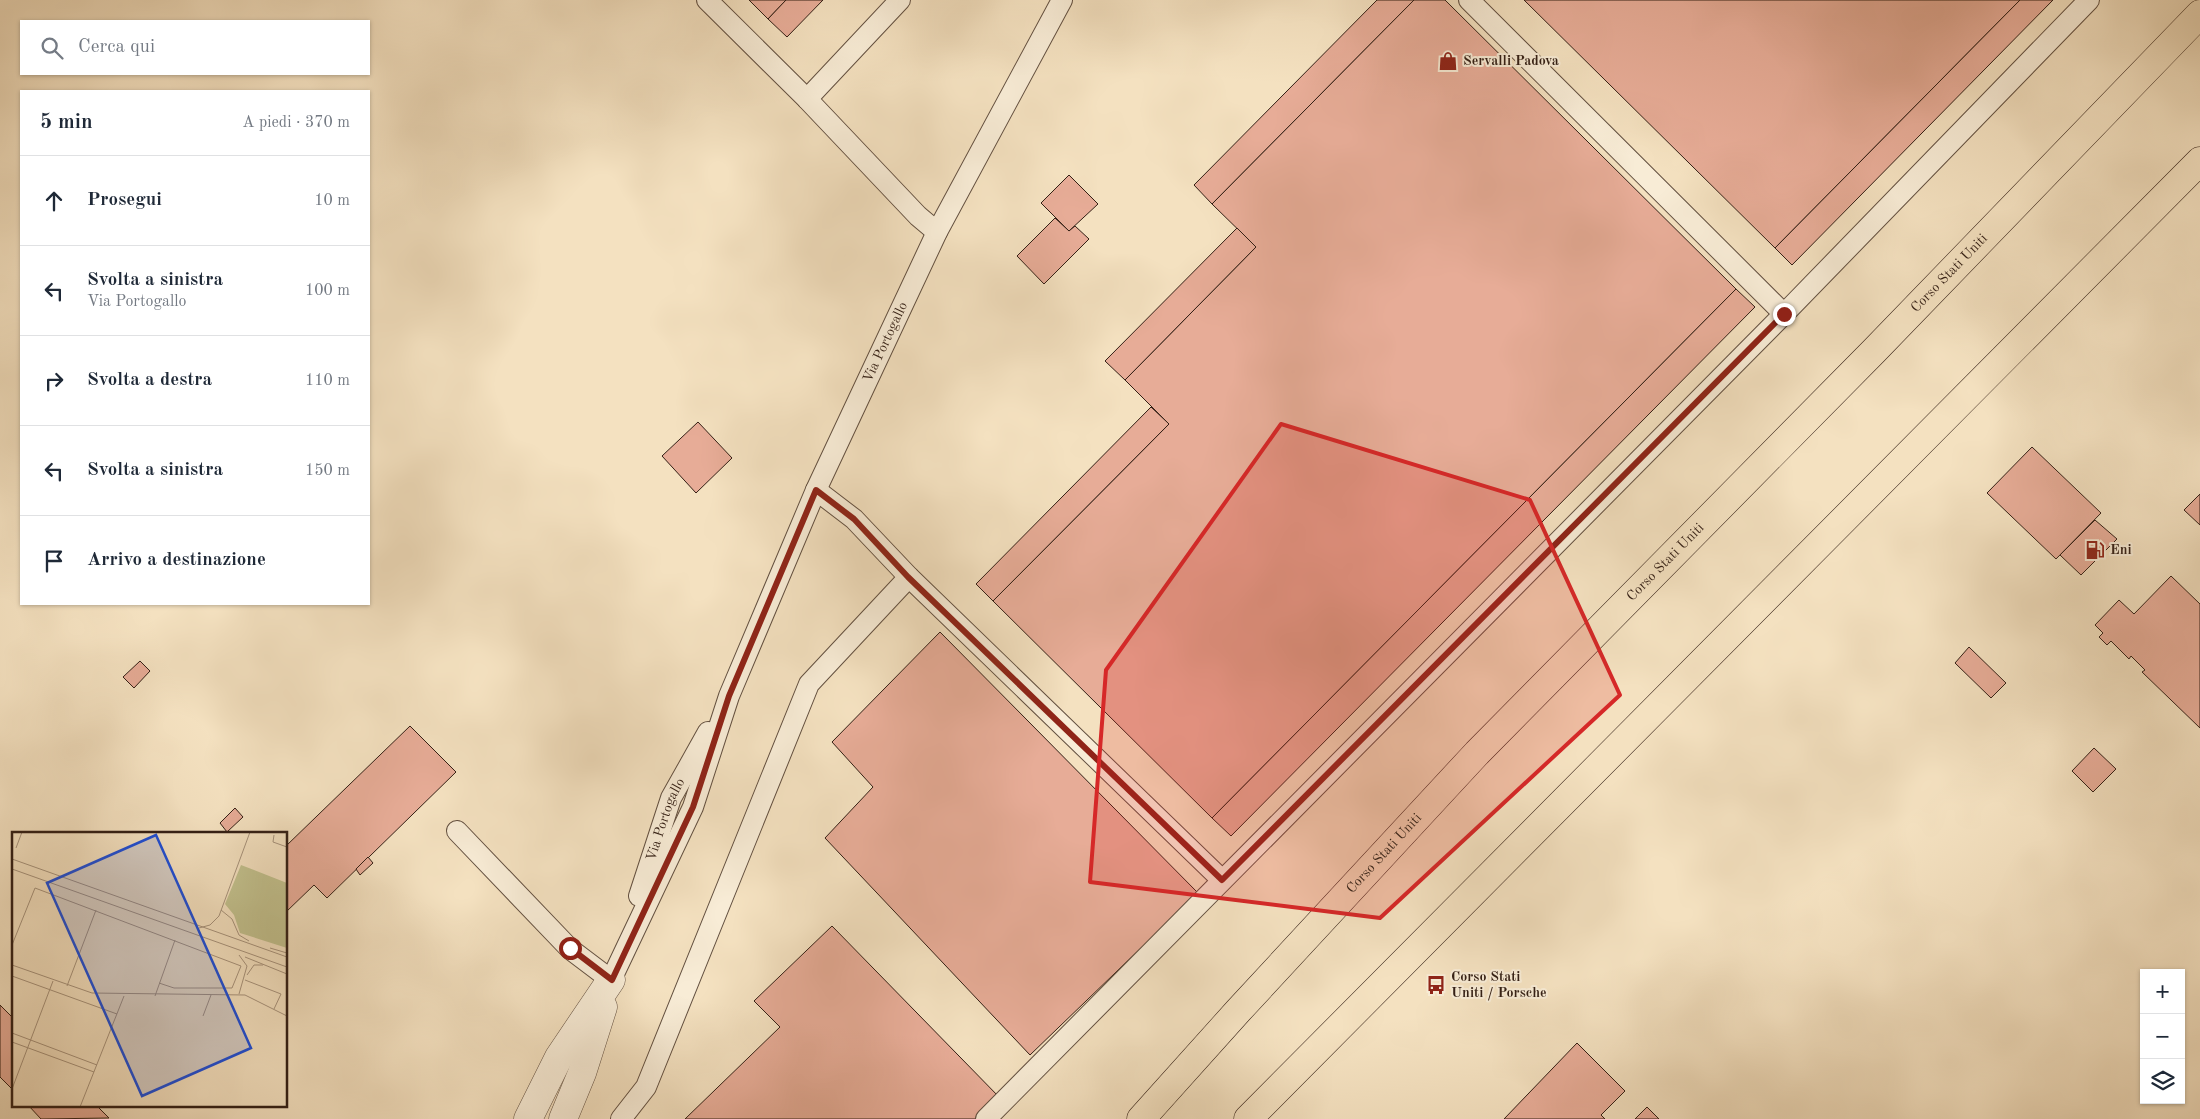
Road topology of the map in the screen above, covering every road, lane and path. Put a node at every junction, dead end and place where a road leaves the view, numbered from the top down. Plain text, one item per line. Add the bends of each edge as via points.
1 (707, 0) edge
2 (900, 0) edge
3 (1062, 0) edge
4 (1469, 0) edge
5 (2089, 0) edge
6 (2200, 14) edge
7 (806, 99) junction
8 (2200, 161) edge
9 (937, 232) junction
10 (1784, 314) junction
11 (816, 490) junction
12 (908, 577) junction
13 (457, 831) dead end
14 (1222, 880) junction
15 (612, 980) junction
16 (1238, 1011) junction
17 (528, 1119) edge
18 (563, 1119) edge
19 (621, 1119) edge
20 (986, 1119) edge
21 (1122, 1119) edge
22 (1141, 1119) edge
23 (1248, 1119) edge

1 - 7 lane
2 - 7 lane
3 - 9 lane, Via Portogallo
4 - 10 lane
5 - 10 lane
6 - 16 main road, Corso Stati Uniti via 1874,352 1477,753
7 - 9 lane
8 - 23 main road
9 - 11 lane, Via Portogallo
10 - 14 lane
11 - 12 lane via 854,519
11 - 15 lane, Via Portogallo via 729,696 693,807
12 - 14 lane
12 - 19 lane via 809,684 646,1087
13 - 15 lane via 570,948
14 - 20 lane
15 - 17 street, Via Portogallo via 559,1057
15 - 18 street, Via Portogallo via 582,1073
16 - 21 main road
16 - 22 main road, Corso Stati Uniti

